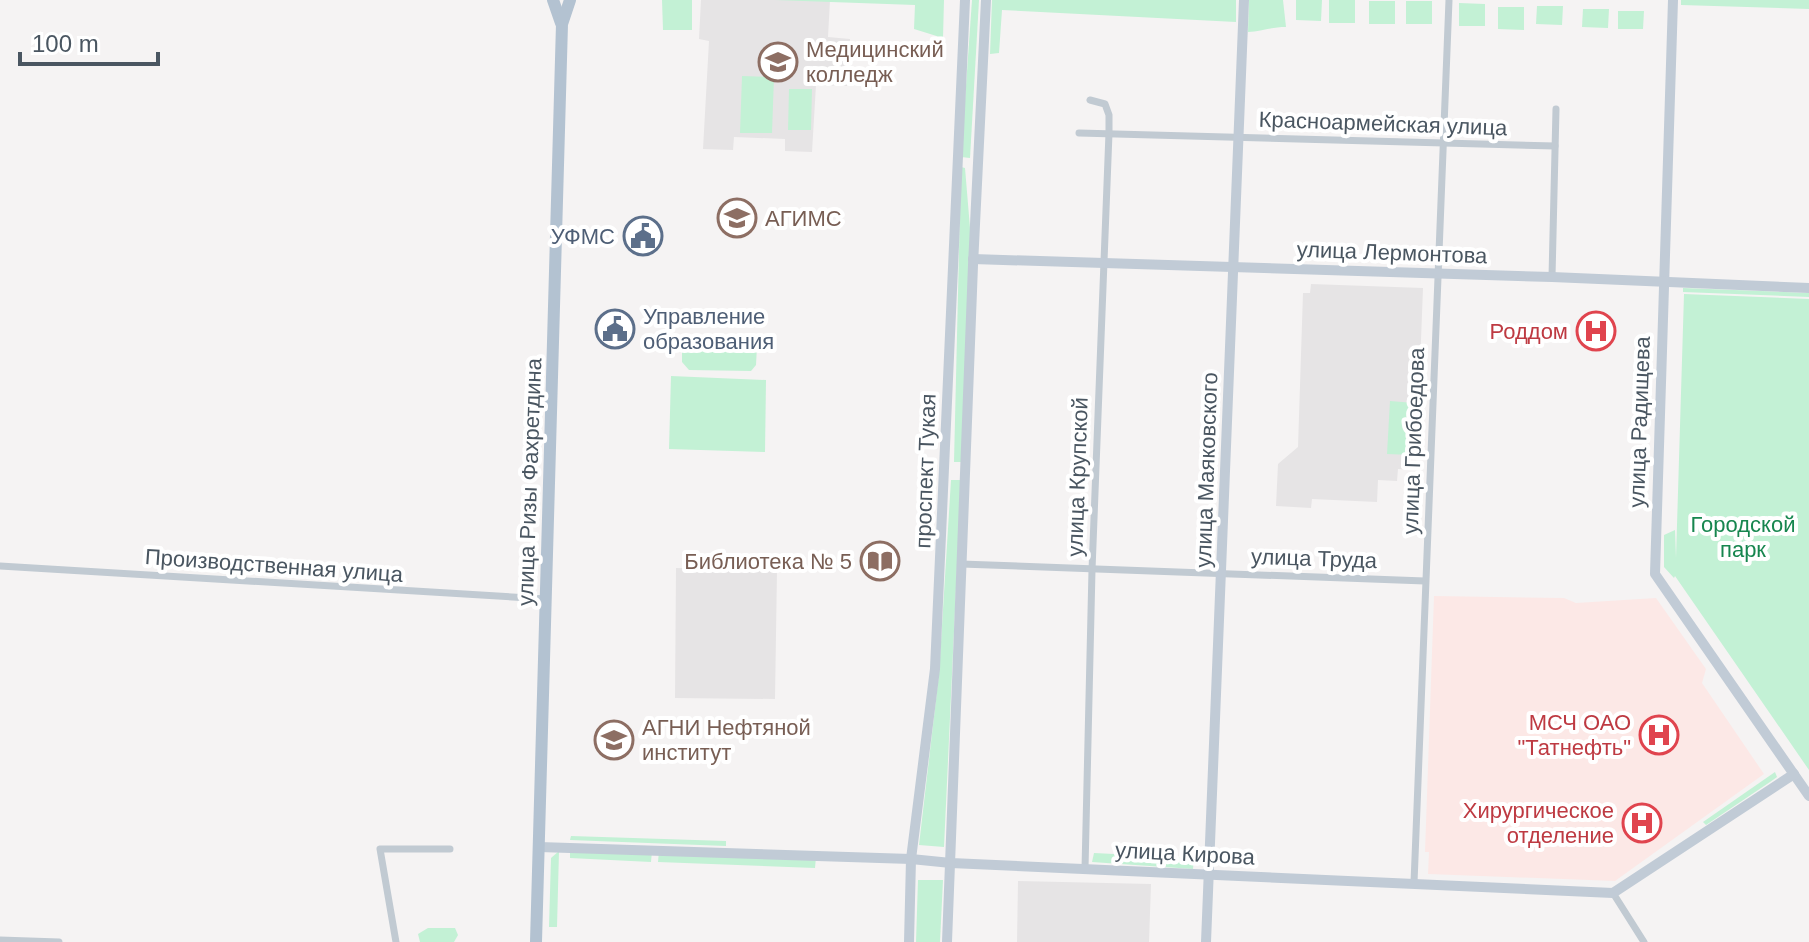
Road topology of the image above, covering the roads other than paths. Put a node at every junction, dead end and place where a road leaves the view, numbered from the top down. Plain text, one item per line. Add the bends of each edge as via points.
1 (553, 0) edge
2 (570, 0) edge
3 (965, 0) edge
4 (986, 0) edge
5 (1244, 0) edge
6 (1449, 0) edge
7 (1673, 0) edge
8 (562, 24) junction
9 (1090, 100) dead end
10 (1556, 109) dead end
11 (1079, 133) dead end
12 (1109, 133) junction
13 (1239, 136) junction
14 (1442, 143) junction
15 (1555, 146) junction
16 (958, 163) junction
17 (977, 163) junction
18 (973, 259) junction
19 (1103, 263) junction
20 (1233, 267) junction
21 (1438, 275) junction
22 (1552, 277) junction
23 (1663, 282) junction
24 (1809, 288) edge
25 (945, 466) junction
26 (965, 466) junction
27 (961, 564) junction
28 (0, 566) edge
29 (1092, 570) junction
30 (1223, 573) junction
31 (1425, 581) junction
32 (546, 599) junction
33 (1794, 774) junction
34 (1809, 796) edge
35 (539, 847) junction
36 (450, 849) dead end
37 (911, 859) junction
38 (951, 863) junction
39 (1085, 869) junction
40 (1208, 874) junction
41 (1414, 883) junction
42 (1613, 893) junction
43 (0, 940) edge
44 (59, 942) edge
45 (396, 942) edge
46 (536, 942) edge
47 (909, 942) edge
48 (947, 942) edge
49 (1206, 942) edge
50 (1644, 942) edge

1 - 8 main road
2 - 8 main road
3 - 16 street, проспект Тукая
4 - 17 street, проспект Тукая
5 - 13 street, улица Маяковского
6 - 14 street, улица Грибоедова
7 - 23 street, улица Радищева
8 - 32 main road, улица Ризы Фахретдина
9 - 12 street, улица Крупской via 1108,109
10 - 15 street
11 - 12 street, Красноармейская улица
12 - 13 street, Красноармейская улица
12 - 19 street, улица Крупской
13 - 14 street, Красноармейская улица
13 - 20 street, улица Маяковского
14 - 15 street, Красноармейская улица
14 - 21 street, улица Грибоедова
15 - 22 street
16 - 17 street
16 - 25 street, проспект Тукая
17 - 18 street, проспект Тукая
18 - 19 street, улица Лермонтова
18 - 26 street, проспект Тукая
19 - 20 street, улица Лермонтова
19 - 29 street, улица Крупской
20 - 21 street, улица Лермонтова
20 - 30 street, улица Маяковского
21 - 22 street, улица Лермонтова
21 - 31 street, улица Грибоедова
22 - 23 street, улица Лермонтова
23 - 24 street, улица Лермонтова
23 - 33 street, улица Радищева via 1655,574
25 - 26 street
25 - 37 street, проспект Тукая via 935,669
26 - 27 street, проспект Тукая
27 - 29 street, улица Труда
27 - 38 street, проспект Тукая
28 - 32 street, Производственная улица
29 - 30 street, улица Труда
29 - 39 street, улица Крупской
30 - 31 street, улица Труда
30 - 40 street, улица Маяковского
31 - 41 street, улица Грибоедова
32 - 35 main road, улица Ризы Фахретдина
33 - 34 street, улица Радищева
33 - 42 street
35 - 37 street, улица Кирова
35 - 46 main road, улица Ризы Фахретдина
36 - 45 street via 380,849
37 - 38 street, улица Кирова
37 - 47 street, проспект Тукая
38 - 39 street, улица Кирова
38 - 48 street, проспект Тукая
39 - 40 street, улица Кирова
40 - 41 street, улица Кирова
40 - 49 street, улица Маяковского
41 - 42 street, улица Кирова
42 - 50 street
43 - 44 street

